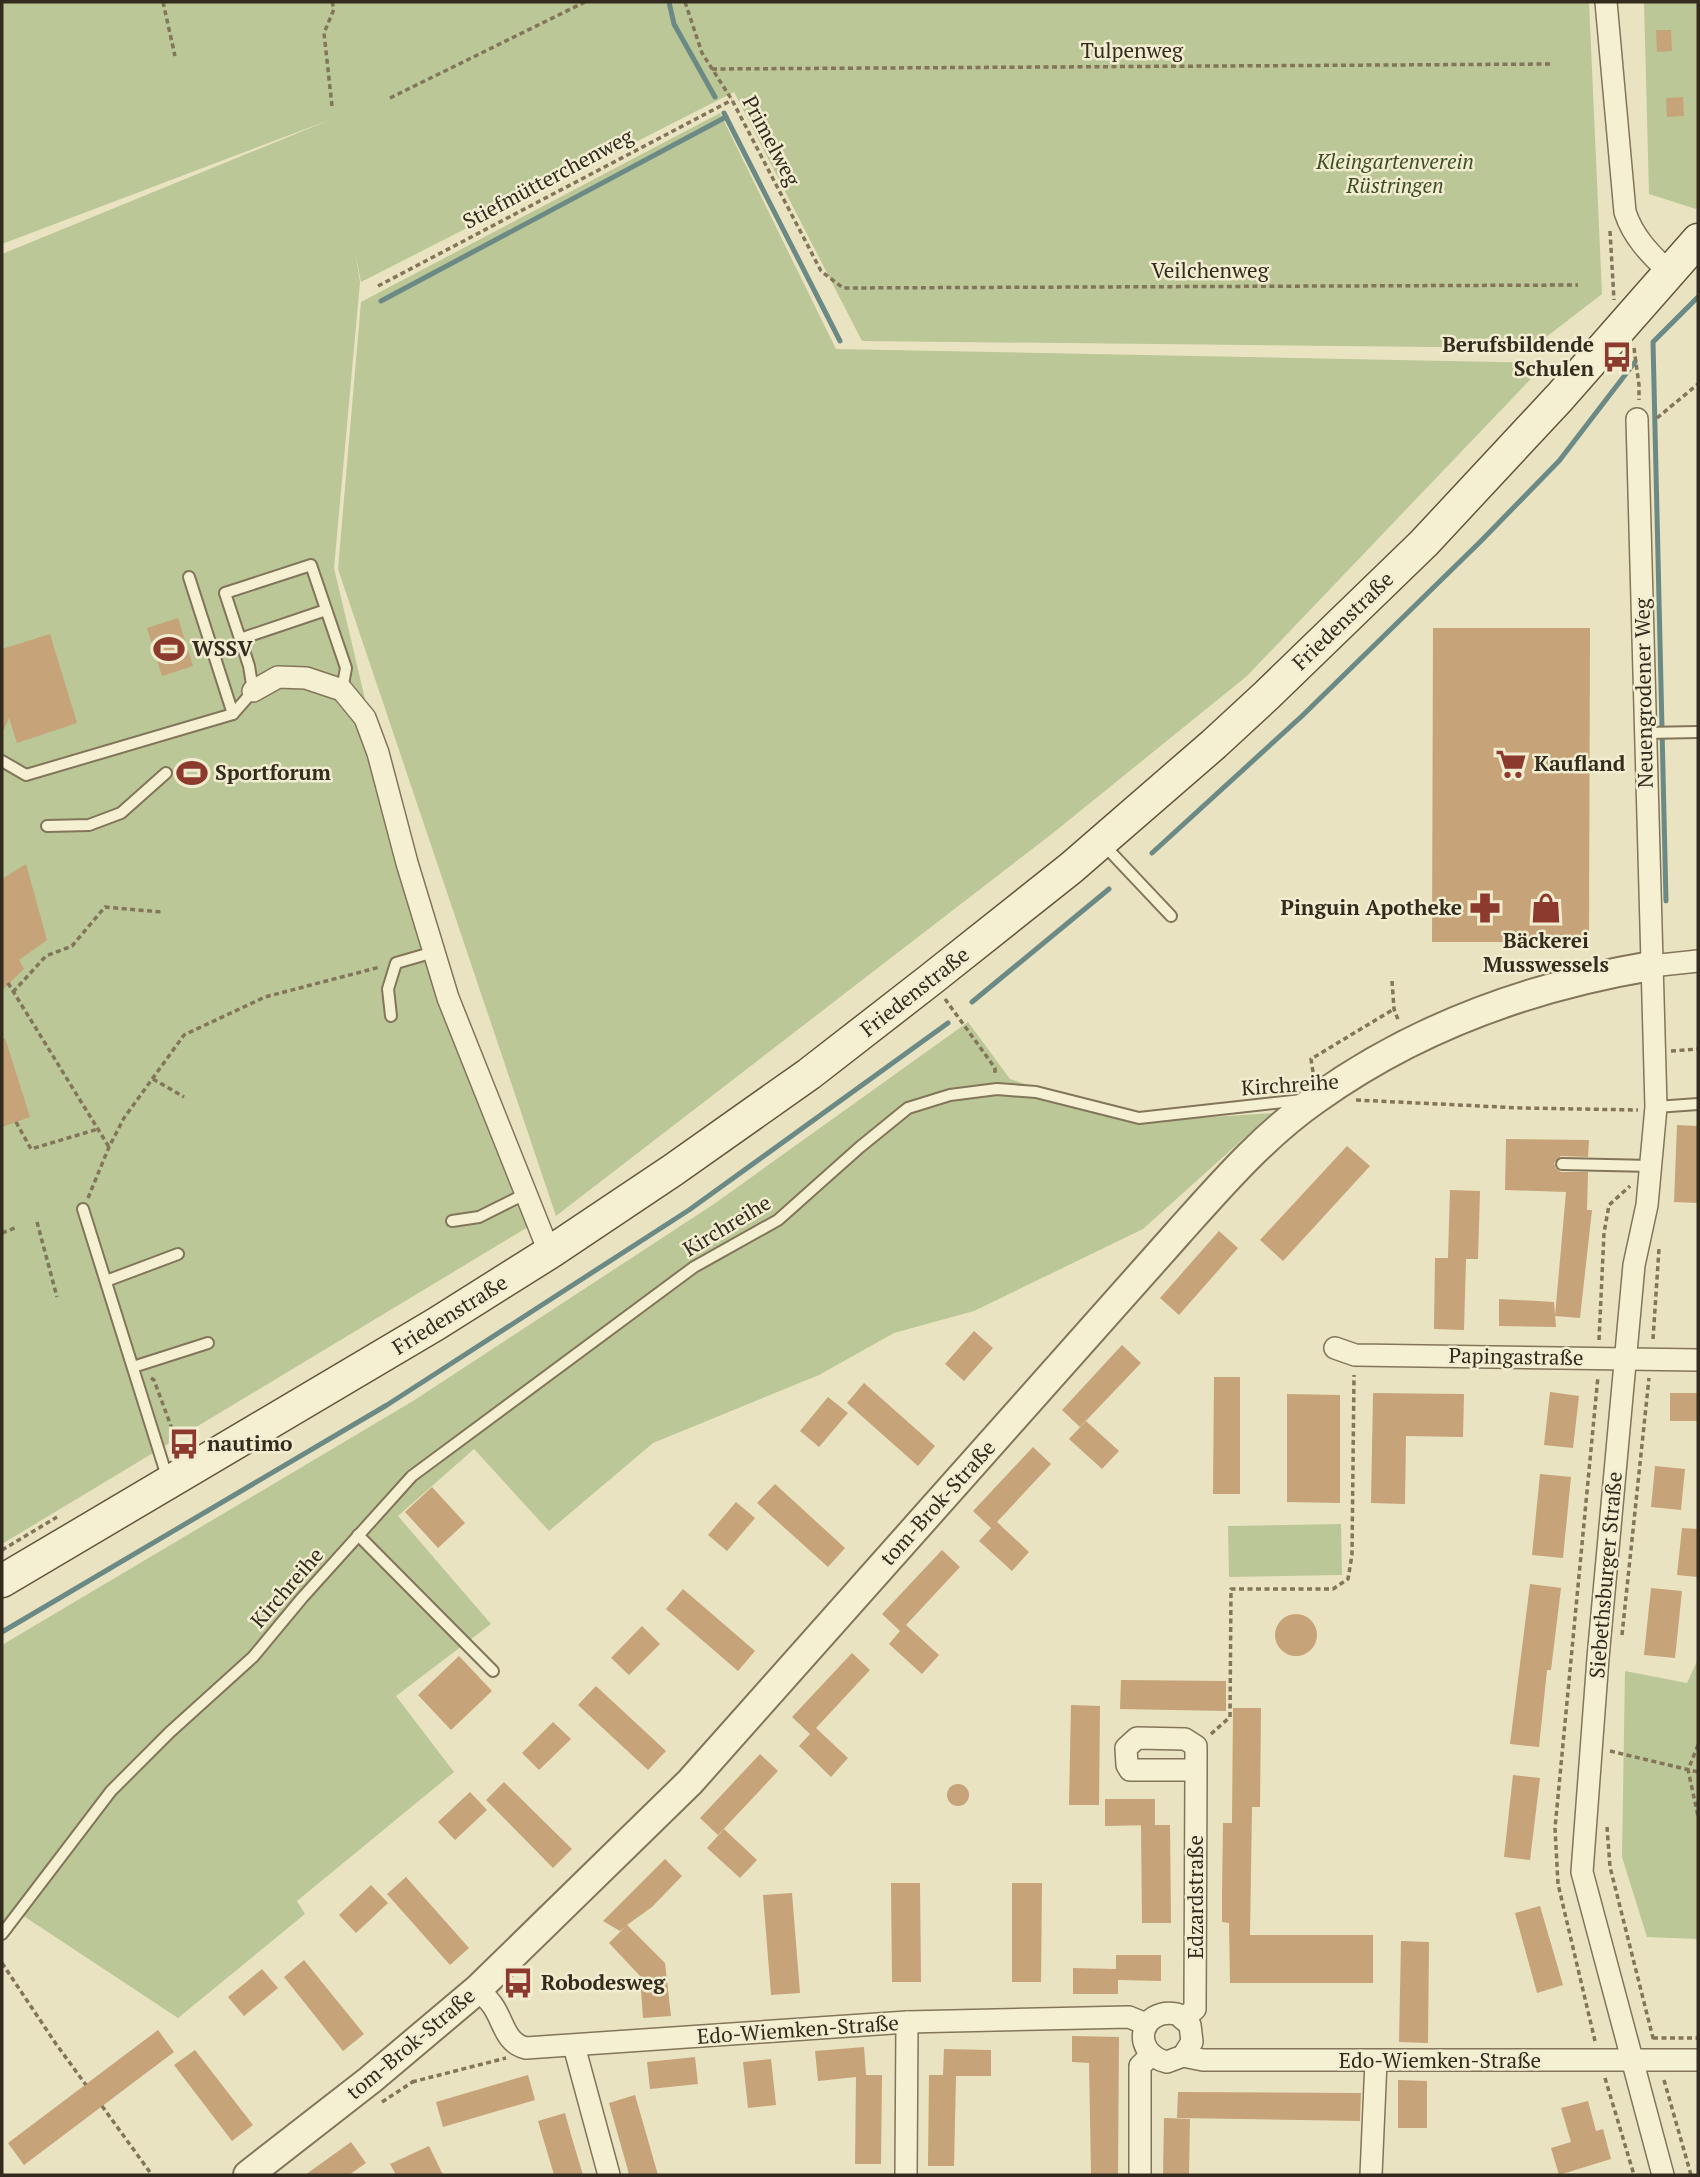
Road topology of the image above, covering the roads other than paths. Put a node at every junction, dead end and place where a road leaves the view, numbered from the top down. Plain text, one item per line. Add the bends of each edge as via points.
1 (1606, 2) edge
2 (1698, 240) edge
3 (1669, 272) junction
4 (1637, 417) road end
5 (189, 577) dead end
6 (326, 610) junction
7 (240, 639) junction
8 (342, 690) junction
9 (253, 691) junction
10 (233, 715) junction
11 (1698, 732) edge
12 (1645, 733) junction
13 (2, 761) edge
14 (166, 773) dead end
15 (47, 826) dead end
16 (1101, 842) junction
17 (1171, 916) dead end
18 (433, 952) junction
19 (1698, 961) edge
20 (1651, 966) junction
21 (391, 1016) dead end
22 (1315, 1099) junction
23 (1698, 1104) edge
24 (1656, 1107) junction
25 (1562, 1164) dead end
26 (1652, 1166) junction
27 (527, 1193) junction
28 (83, 1209) road end
29 (452, 1222) dead end
30 (552, 1251) junction
31 (178, 1254) dead end
32 (106, 1281) junction
33 (208, 1343) dead end
34 (1345, 1352) road end
35 (1626, 1359) junction
36 (1698, 1360) edge
37 (133, 1367) junction
38 (178, 1469) junction
39 (359, 1535) junction
40 (2, 1581) edge
41 (492, 1671) dead end
42 (1196, 1770) junction
43 (2, 1934) edge
44 (478, 1989) junction
45 (1184, 2018) junction
46 (906, 2022) junction
47 (1146, 2024) junction
48 (574, 2046) junction
49 (1151, 2055) junction
50 (1183, 2056) junction
51 (1698, 2060) edge
52 (1376, 2061) junction
53 (1631, 2061) junction
54 (248, 2175) edge
55 (609, 2175) edge
56 (906, 2175) edge
57 (1140, 2175) edge
58 (1371, 2175) edge
59 (1663, 2175) edge

1 - 3 street via 1625,212 1641,243
2 - 3 main road, Friedenstraße
3 - 16 main road, Friedenstraße via 1424,543 1214,744
4 - 12 street, Neuengrodener Weg
5 - 10 lane
6 - 7 lane
6 - 7 lane via 311,565 225,593
6 - 8 lane via 346,668
7 - 9 lane
8 - 9 street via 306,678 278,677
8 - 18 street via 365,718 378,753
9 - 10 lane
10 - 13 lane via 26,775
11 - 12 lane
12 - 20 street, Neuengrodener Weg
14 - 15 lane via 121,813 89,825
16 - 17 lane
16 - 30 main road, Friedenstraße via 809,1074
18 - 21 lane via 396,963 388,989
18 - 27 street
19 - 20 street, tom-Brok-Straße
20 - 22 street, tom-Brok-Straße via 1555,986 1459,1020
20 - 24 street, Siebethsburger Straße
22 - 39 lane, Kirchreihe via 1139,1118 1036,1092 997,1089 950,1095 908,1108 778,1220 694,1267 412,1476
22 - 44 street, tom-Brok-Straße via 1242,1163 1205,1203 690,1782
23 - 24 lane
24 - 26 street, Siebethsburger Straße
25 - 26 lane
26 - 35 street, Siebethsburger Straße via 1634,1265
27 - 29 lane via 479,1217
27 - 30 street
28 - 32 lane
30 - 38 main road, Friedenstraße via 436,1324
31 - 32 lane
32 - 37 lane
33 - 37 lane
34 - 35 street, Papingastraße
35 - 36 street, Papingastraße
35 - 53 street, Siebethsburger Straße via 1582,1872
37 - 38 lane via 164,1467
38 - 40 main road, Friedenstraße
39 - 41 lane
39 - 43 lane, Kirchreihe via 253,1657 111,1791
42 - 42 street, Edzardstraße via 1196,1746 1185,1739 1136,1738 1126,1748 1130,1770
42 - 45 street, Edzardstraße via 1195,2009
44 - 48 street, Edo-Wiemken-Straße via 517,2046
44 - 54 street, tom-Brok-Straße via 437,2034
45 - 47 street, Edo-Wiemken-Straße via 1160,2013
45 - 50 street via 1192,2042
46 - 47 street, Edo-Wiemken-Straße via 1129,2017
46 - 48 street, Edo-Wiemken-Straße
46 - 56 street
47 - 49 street via 1143,2041
48 - 55 street
49 - 50 street, Edo-Wiemken-Straße via 1167,2062
49 - 57 street via 1140,2066
50 - 52 street, Edo-Wiemken-Straße
51 - 53 street, Edo-Wiemken-Straße
52 - 53 street, Edo-Wiemken-Straße
52 - 58 street
53 - 59 street, Siebethsburger Straße

